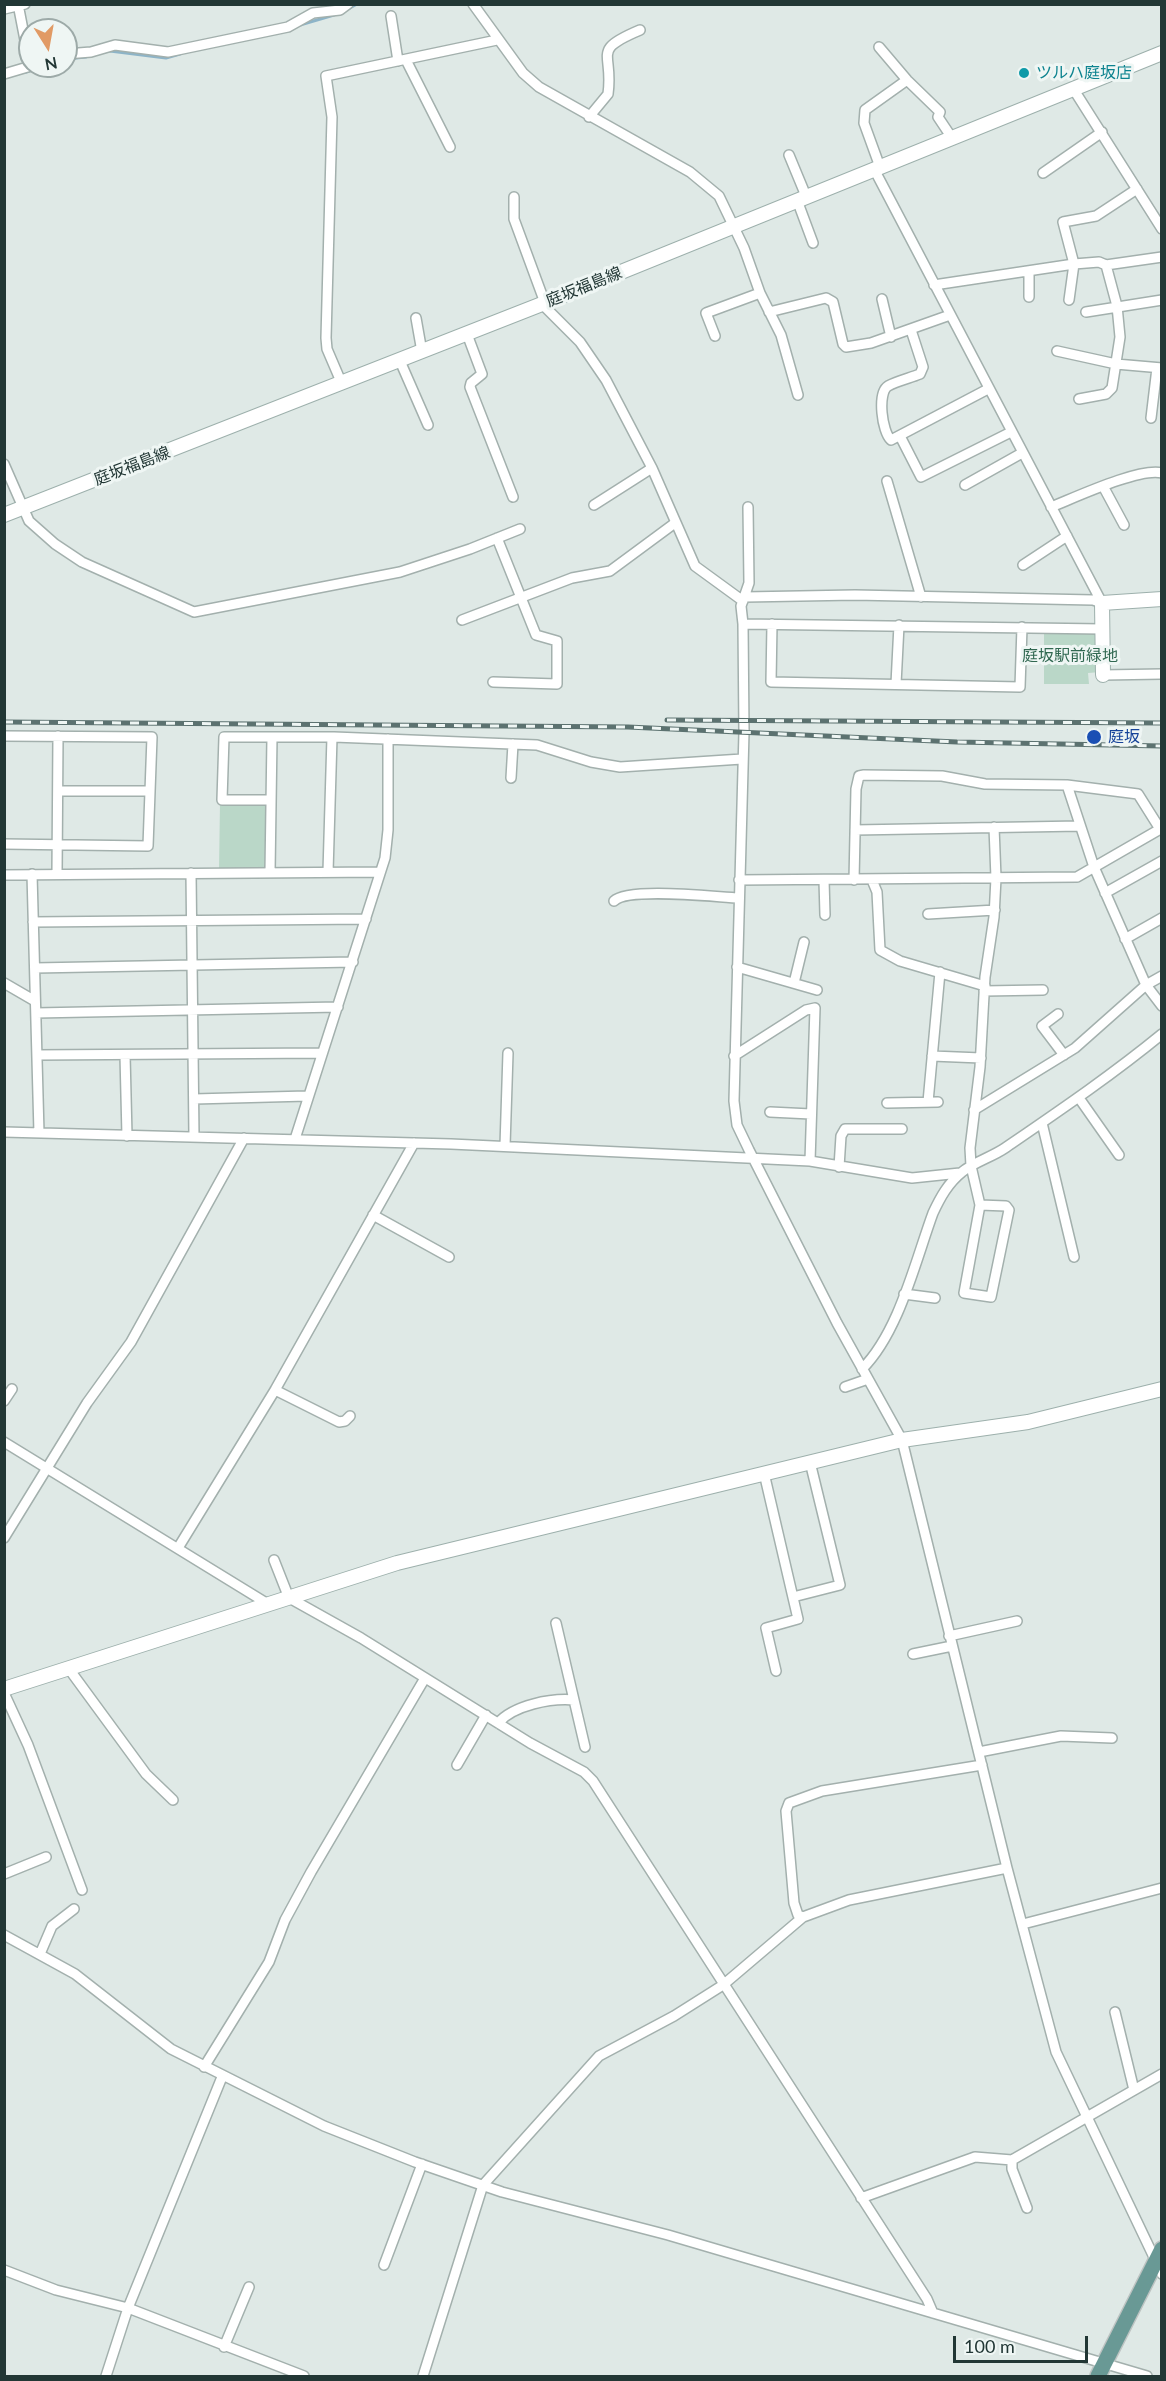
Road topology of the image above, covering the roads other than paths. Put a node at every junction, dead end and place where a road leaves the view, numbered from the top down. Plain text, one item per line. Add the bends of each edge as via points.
1 (348, 4) edge
2 (473, 4) edge
3 (21, 5) edge
4 (4, 9) edge
5 (391, 16) dead end
6 (640, 30) dead end
7 (497, 40) junction
8 (879, 47) dead end
9 (1161, 52) edge
10 (78, 54) edge
11 (402, 60) junction
12 (907, 80) junction
13 (1074, 90) junction
14 (590, 117) junction
15 (1102, 132) junction
16 (952, 138) junction
17 (450, 147) dead end
18 (789, 155) dead end
19 (877, 168) junction
20 (1043, 172) dead end
21 (1137, 189) junction
22 (514, 196) dead end
23 (801, 198) junction
24 (734, 225) junction
25 (1161, 229) edge
26 (813, 243) dead end
27 (1161, 257) edge
28 (1074, 264) junction
29 (1106, 265) junction
30 (1029, 271) junction
31 (934, 285) junction
32 (760, 293) junction
33 (1029, 297) dead end
34 (882, 299) dead end
35 (1069, 300) dead end
36 (1161, 300) edge
37 (544, 304) junction
38 (1116, 306) junction
39 (770, 312) junction
40 (1086, 312) dead end
41 (950, 315) junction
42 (416, 318) dead end
43 (911, 330) junction
44 (467, 334) junction
45 (715, 336) dead end
46 (891, 337) junction
47 (1056, 351) dead end
48 (422, 352) junction
49 (400, 361) junction
50 (1116, 364) junction
51 (1159, 368) edge
52 (342, 384) junction
53 (988, 389) junction
54 (798, 395) dead end
55 (1079, 399) dead end
56 (1157, 405) edge
57 (1151, 418) dead end
58 (428, 425) dead end
59 (1011, 432) junction
60 (900, 436) junction
61 (1022, 453) junction
62 (4, 464) edge
63 (652, 468) junction
64 (1161, 472) edge
65 (887, 481) dead end
66 (965, 485) dead end
67 (1103, 486) junction
68 (513, 496) dead end
69 (594, 505) dead end
70 (748, 507) dead end
71 (1051, 507) junction
72 (23, 508) junction
73 (4, 515) edge
74 (675, 523) junction
75 (1124, 525) dead end
76 (520, 529) dead end
77 (1067, 536) junction
78 (497, 538) junction
79 (1023, 565) dead end
80 (521, 597) junction
81 (921, 597) junction
82 (744, 599) junction
83 (1161, 599) edge
84 (1102, 603) junction
85 (462, 620) dead end
86 (743, 624) junction
87 (772, 624) junction
88 (898, 625) junction
89 (1022, 627) junction
90 (1102, 629) junction
91 (1161, 674) edge
92 (1103, 675) joint
93 (493, 681) dead end
94 (896, 684) junction
95 (4, 736) edge
96 (58, 736) junction
97 (272, 737) junction
98 (332, 737) junction
99 (388, 739) junction
100 (513, 744) junction
101 (742, 759) junction
102 (511, 778) dead end
103 (1067, 785) junction
104 (58, 791) junction
105 (150, 791) junction
106 (271, 800) junction
107 (1080, 826) junction
108 (994, 827) junction
109 (1161, 829) edge
110 (855, 830) junction
111 (4, 844) edge
112 (57, 846) junction
113 (1161, 861) edge
114 (1094, 867) junction
115 (270, 872) junction
116 (328, 872) junction
117 (381, 872) junction
118 (191, 873) junction
119 (32, 874) junction
120 (57, 874) junction
121 (4, 875) edge
122 (996, 878) junction
123 (739, 880) junction
124 (824, 880) junction
125 (854, 880) junction
126 (872, 880) junction
127 (1105, 893) junction
128 (739, 898) junction
129 (614, 901) dead end
130 (995, 910) junction
131 (928, 914) dead end
132 (825, 915) dead end
133 (1161, 918) edge
134 (366, 919) junction
135 (192, 920) junction
136 (33, 922) junction
137 (1125, 939) junction
138 (804, 942) dead end
139 (353, 962) junction
140 (192, 965) junction
141 (737, 967) junction
142 (35, 968) junction
143 (940, 972) junction
144 (1161, 976) edge
145 (4, 983) edge
146 (794, 983) junction
147 (1146, 986) junction
148 (985, 988) junction
149 (817, 990) dead end
150 (1043, 990) dead end
151 (36, 1001) junction
152 (1161, 1006) edge
153 (338, 1007) junction
154 (193, 1009) junction
155 (36, 1012) junction
156 (1058, 1014) dead end
157 (1161, 1034) edge
158 (322, 1053) junction
159 (508, 1053) dead end
160 (193, 1054) junction
161 (37, 1055) junction
162 (125, 1055) junction
163 (1064, 1055) junction
164 (734, 1056) junction
165 (932, 1056) junction
166 (981, 1058) junction
167 (307, 1096) junction
168 (1079, 1098) junction
169 (194, 1099) junction
170 (928, 1102) junction
171 (938, 1102) dead end
172 (886, 1103) dead end
173 (974, 1110) junction
174 (770, 1112) dead end
175 (811, 1114) junction
176 (1042, 1123) junction
177 (902, 1129) dead end
178 (4, 1132) edge
179 (39, 1133) junction
180 (127, 1136) junction
181 (194, 1137) junction
182 (244, 1137) junction
183 (295, 1139) junction
184 (414, 1143) junction
185 (505, 1146) junction
186 (1119, 1155) dead end
187 (753, 1158) junction
188 (810, 1161) junction
189 (971, 1166) junction
190 (839, 1167) junction
191 (960, 1173) junction
192 (980, 1205) junction
193 (373, 1215) junction
194 (449, 1257) dead end
195 (1074, 1257) dead end
196 (903, 1294) junction
197 (935, 1298) dead end
198 (862, 1369) junction
199 (868, 1379) junction
200 (845, 1388) dead end
201 (12, 1389) dead end
202 (1161, 1389) edge
203 (275, 1390) junction
204 (4, 1401) edge
205 (350, 1416) dead end
206 (902, 1440) junction
207 (4, 1442) edge
208 (810, 1462) junction
209 (47, 1468) junction
210 (764, 1473) junction
211 (4, 1538) edge
212 (178, 1548) junction
213 (274, 1560) dead end
214 (290, 1597) junction
215 (793, 1597) junction
216 (268, 1604) junction
217 (1017, 1621) dead end
218 (556, 1623) dead end
219 (950, 1641) junction
220 (913, 1654) dead end
221 (69, 1669) junction
222 (776, 1671) dead end
223 (425, 1678) junction
224 (4, 1691) edge
225 (574, 1700) junction
226 (486, 1715) junction
227 (498, 1723) junction
228 (1112, 1738) dead end
229 (585, 1747) dead end
230 (979, 1752) junction
231 (982, 1765) junction
232 (457, 1766) dead end
233 (173, 1800) dead end
234 (46, 1857) dead end
235 (1007, 1868) junction
236 (4, 1874) edge
237 (1161, 1888) edge
238 (82, 1890) dead end
239 (74, 1910) dead end
240 (802, 1917) junction
241 (1023, 1924) junction
242 (4, 1935) edge
243 (40, 1954) junction
244 (723, 1985) junction
245 (1115, 2012) dead end
246 (204, 2067) junction
247 (1161, 2074) edge
248 (222, 2077) junction
249 (1134, 2090) junction
250 (1086, 2118) junction
251 (1012, 2160) junction
252 (422, 2164) junction
253 (483, 2185) junction
254 (861, 2198) junction
255 (1028, 2208) dead end
256 (1160, 2261) edge
257 (384, 2265) dead end
258 (4, 2270) edge
259 (249, 2287) dead end
260 (128, 2308) junction
261 (933, 2313) junction
262 (224, 2347) junction
263 (1101, 2370) edge
264 (106, 2376) edge
265 (304, 2376) edge
266 (423, 2376) edge
267 (1147, 2376) edge

1 - 10 street via 340,10 313,13 288,27 168,52 115,45
2 - 7 street
3 - 4 street
5 - 11 street
6 - 14 street via 608,47 608,94
7 - 11 street
7 - 14 street via 539,87
8 - 12 street
9 - 13 main road, 庭坂福島線
11 - 17 street
11 - 52 street via 326,76 332,117 326,338
12 - 16 street via 940,112 938,117
12 - 19 street via 865,110 864,123
13 - 15 street
13 - 16 main road, 庭坂福島線
14 - 24 street via 704,181 723,201
15 - 20 street
15 - 21 street
16 - 19 main road, 庭坂福島線
18 - 23 street
19 - 23 main road, 庭坂福島線
19 - 31 street
21 - 25 street
21 - 28 street via 1096,216 1063,222
22 - 37 street via 512,209 518,234
23 - 24 main road, 庭坂福島線
23 - 26 street
24 - 32 street
24 - 37 main road, 庭坂福島線
27 - 29 street
28 - 29 street
28 - 30 street
28 - 35 street
29 - 38 street
30 - 31 street
30 - 33 street
31 - 41 street
32 - 39 street
32 - 45 street via 706,313
34 - 46 street
36 - 38 street
37 - 44 main road, 庭坂福島線
37 - 63 street via 595,362
38 - 40 street
38 - 50 street via 1120,337
39 - 46 street via 826,298 833,302 846,347
39 - 54 street via 781,335
41 - 43 street
41 - 53 street
42 - 48 street
43 - 46 street
43 - 60 street via 922,372 888,386 883,392 882,420 887,436 891,440
44 - 48 main road, 庭坂福島線
44 - 68 street via 482,374 470,387
47 - 50 street
48 - 49 main road, 庭坂福島線
49 - 52 main road, 庭坂福島線
49 - 58 street
50 - 51 street
50 - 55 street via 1110,392
51 - 56 street
52 - 72 main road, 庭坂福島線
53 - 59 street
53 - 60 street
56 - 57 street
59 - 60 street via 921,477
59 - 61 street
61 - 66 street
61 - 71 street
62 - 72 street
63 - 69 street
63 - 74 street
64 - 67 street
65 - 81 street
67 - 71 street
67 - 75 street
70 - 82 street via 749,584
71 - 77 street
72 - 73 main road, 庭坂福島線
72 - 78 street via 29,521 75,558 194,612 400,572
74 - 80 street via 610,571 572,578
74 - 82 street via 695,566
76 - 78 street
77 - 79 street
77 - 84 street
78 - 80 street
80 - 85 street
80 - 93 street via 536,635 557,641 557,684
81 - 82 street
81 - 84 street
82 - 86 street
83 - 84 main road
84 - 90 main road
86 - 87 street
86 - 101 street
87 - 88 street
87 - 94 street via 771,682
88 - 89 street
88 - 94 street
89 - 90 street
89 - 94 street via 1020,687
90 - 92 main road
91 - 92 street
95 - 96 street
96 - 104 street
96 - 105 street via 152,737
97 - 98 street
97 - 106 street
97 - 106 street via 224,737 222,800
98 - 99 street
98 - 116 street
99 - 100 street
99 - 117 street via 388,830
100 - 101 street via 537,745 621,767
100 - 102 street
101 - 123 street
103 - 107 street
103 - 109 street via 1138,794
103 - 110 street via 985,784 942,776 864,775 856,785
104 - 105 street
104 - 112 street
105 - 112 street via 148,846
106 - 115 street
107 - 108 street
107 - 114 street
108 - 110 street
108 - 122 street
109 - 114 street
110 - 125 street
111 - 112 street
112 - 120 street
113 - 127 street
114 - 122 street via 1077,877
114 - 127 street
115 - 116 street
115 - 118 street
116 - 117 street
117 - 134 street
118 - 120 street
118 - 135 street
119 - 120 street
119 - 121 street
119 - 136 street
122 - 126 street
122 - 130 street
123 - 124 street
123 - 128 street
124 - 125 street
124 - 132 street
125 - 126 street
126 - 143 street via 877,892 880,950 900,961
127 - 137 street
128 - 129 street via 640,893
128 - 141 street
130 - 131 street
130 - 148 street
133 - 137 street
134 - 135 street
134 - 139 street
135 - 136 street
135 - 140 street
136 - 142 street
137 - 147 street
138 - 146 street
139 - 140 street
139 - 153 street
140 - 142 street
140 - 154 street
141 - 146 street
141 - 164 street
142 - 151 street
143 - 148 street
143 - 165 street
144 - 147 street
145 - 151 street
146 - 149 street
147 - 152 street
147 - 163 street
148 - 150 street
148 - 166 street
151 - 155 street
153 - 154 street
153 - 158 street
154 - 155 street
154 - 160 street
155 - 161 street
156 - 163 street via 1042,1026
157 - 168 street
158 - 160 street
158 - 167 street
159 - 185 street
160 - 162 street
160 - 169 street
161 - 162 street
161 - 179 street
162 - 180 street
163 - 173 street
164 - 175 street via 815,1008
164 - 187 street via 737,1125
165 - 166 street
165 - 170 street
166 - 173 street
167 - 169 street
167 - 183 street
168 - 176 street
168 - 186 street
169 - 181 street
170 - 171 street
170 - 172 street
173 - 189 street
174 - 175 street
175 - 188 street
176 - 189 street via 995,1155
176 - 195 street
177 - 190 street via 845,1129
178 - 179 street
179 - 180 street
180 - 181 street
181 - 182 street
182 - 183 street
182 - 209 street via 131,1342
183 - 184 street
184 - 185 street
184 - 193 street
185 - 187 street
187 - 188 street
187 - 198 street
188 - 190 street
189 - 191 street
189 - 192 street
190 - 191 street via 912,1178
191 - 196 street via 940,1197
192 - 192 street via 964,1293 991,1297 1009,1210 1005,1206
193 - 194 street
193 - 203 street
196 - 197 street
196 - 198 street via 886,1340
198 - 199 street
199 - 200 street
199 - 206 street
201 - 204 street
202 - 206 main road via 1028,1422
203 - 205 street via 339,1422
203 - 212 street
206 - 208 main road
206 - 219 street
207 - 209 street
208 - 210 main road
208 - 215 street via 840,1585
209 - 211 street
209 - 212 street
210 - 214 main road via 397,1563
210 - 215 street
212 - 216 street
213 - 214 street
214 - 216 main road
214 - 223 street
215 - 222 street via 798,1619 766,1628
216 - 221 main road
217 - 219 street
218 - 225 street
219 - 220 street
219 - 230 street
221 - 224 main road
221 - 233 street via 146,1774
223 - 226 street
223 - 246 street via 296,1899 269,1962
224 - 238 street
225 - 227 street via 528,1707
225 - 229 street
226 - 227 street
226 - 232 street
227 - 244 street via 584,1772 592,1781
228 - 230 street via 1061,1736
230 - 231 street
231 - 235 street
231 - 240 street via 822,1791 789,1803 786,1811 792,1889 796,1911
234 - 236 street
235 - 240 street via 849,1900
235 - 241 street
237 - 241 street
239 - 243 street via 52,1926
240 - 244 street
241 - 250 street via 1056,2052
242 - 243 street
243 - 246 street via 75,1974 171,2049
244 - 253 street via 599,2056
244 - 254 street
245 - 249 street
246 - 248 street
247 - 249 street
248 - 252 street via 324,2126
248 - 260 street
249 - 250 street
250 - 251 street
250 - 256 street
251 - 254 street via 975,2157
251 - 255 street
252 - 253 street
252 - 257 street
253 - 261 street
253 - 266 street
254 - 261 street
256 - 263 main road
258 - 260 street via 56,2290
259 - 262 street
260 - 262 street
260 - 264 street
261 - 263 street
262 - 265 street
263 - 267 street

